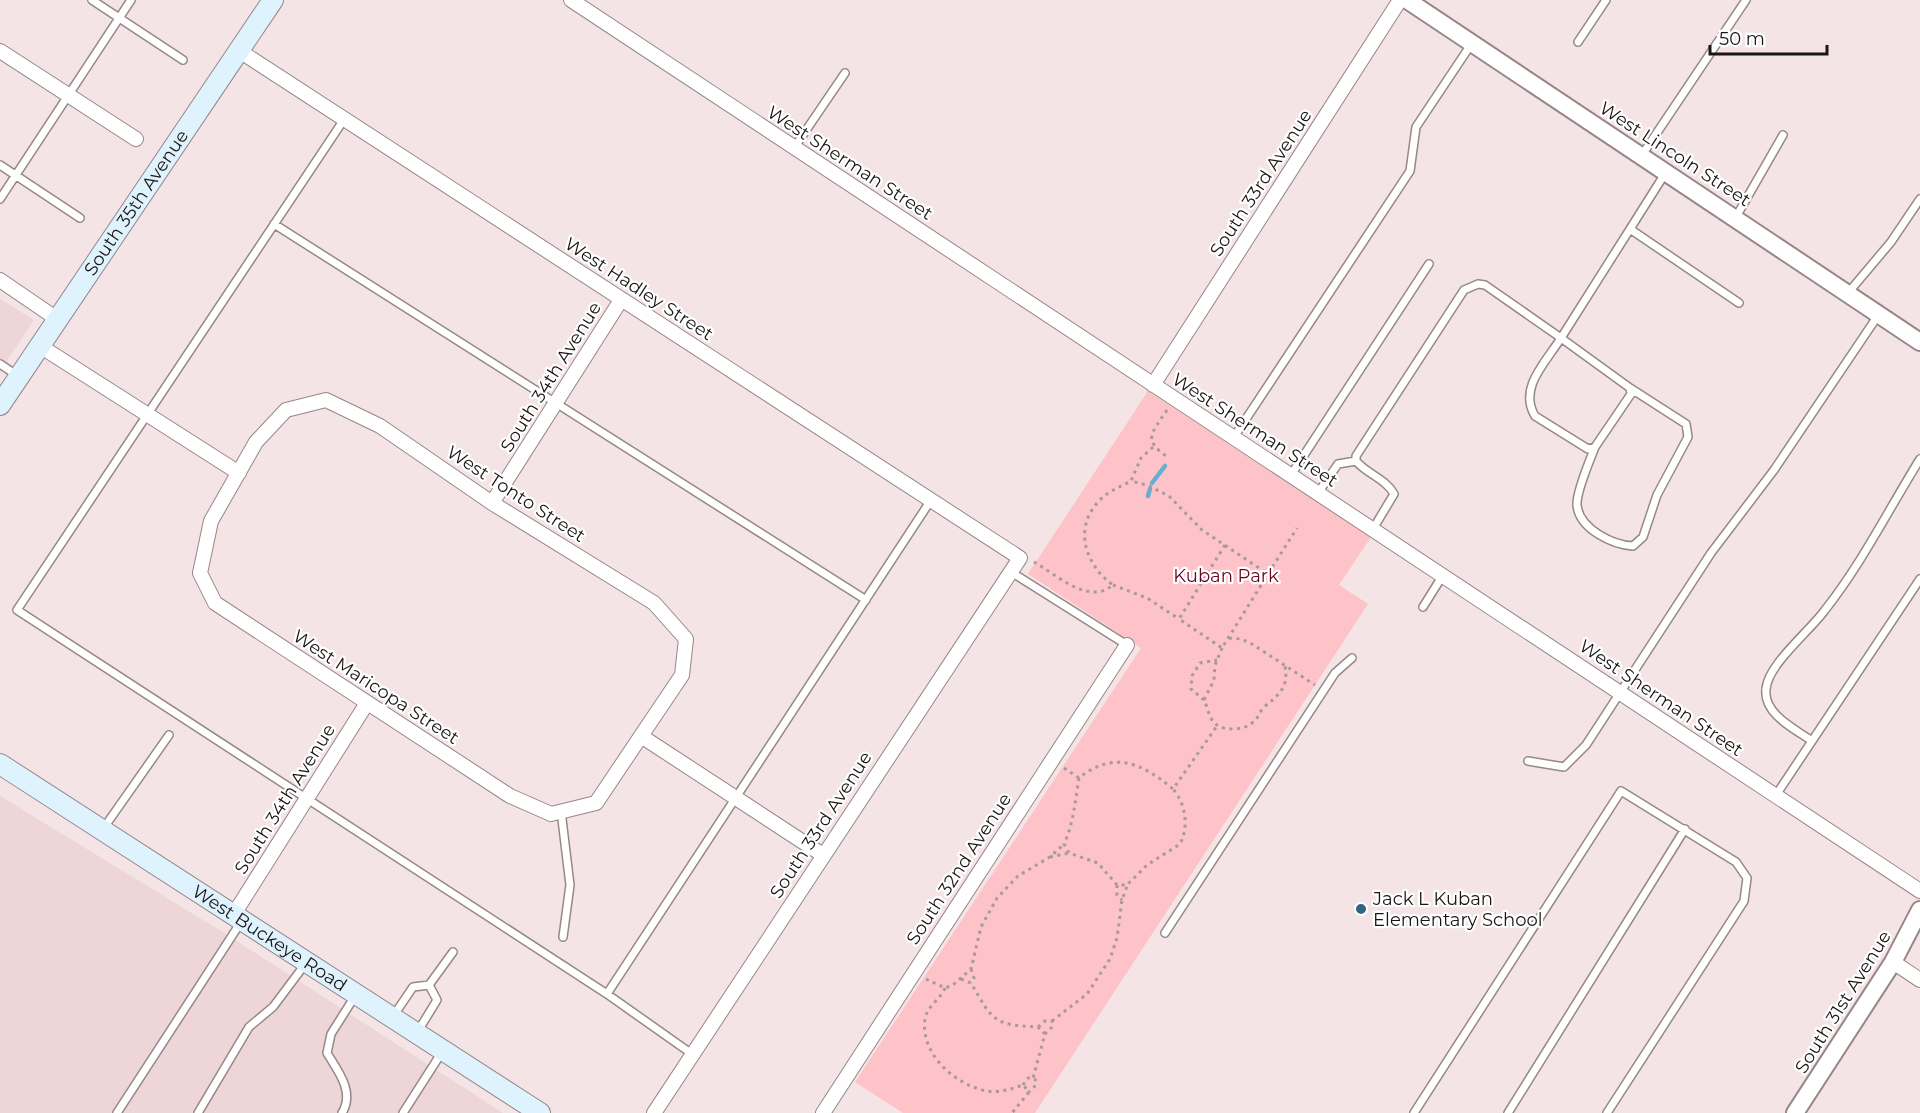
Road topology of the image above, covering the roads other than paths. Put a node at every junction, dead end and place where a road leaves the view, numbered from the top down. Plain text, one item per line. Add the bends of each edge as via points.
1 (92, 0) edge
2 (131, 0) edge
3 (570, 0) edge
4 (1400, 0) edge
5 (1407, 0) edge
6 (1606, 0) edge
7 (1746, 0) edge
8 (271, 1) edge
9 (120, 18) junction
10 (1578, 42) dead end
11 (1472, 43) junction
12 (238, 50) junction
13 (0, 51) edge
14 (183, 60) dead end
15 (845, 73) dead end
16 (69, 96) junction
17 (343, 121) junction
18 (1783, 135) dead end
19 (136, 139) dead end
20 (794, 148) junction
21 (1642, 155) junction
22 (0, 165) edge
23 (1666, 172) junction
24 (16, 176) junction
25 (0, 199) edge
26 (1920, 199) edge
27 (1736, 217) junction
28 (80, 218) dead end
29 (274, 224) junction
30 (1630, 230) junction
31 (1429, 264) dead end
32 (0, 280) edge
33 (1848, 292) junction
34 (621, 300) junction
35 (1739, 303) dead end
36 (1879, 314) junction
37 (57, 319) junction
38 (1916, 337) edge
39 (1561, 338) junction
40 (39, 346) junction
41 (0, 364) edge
42 (19, 377) junction
43 (1153, 385) junction
44 (1630, 388) junction
45 (556, 402) junction
46 (0, 405) edge
47 (145, 415) junction
48 (1234, 437) junction
49 (1595, 447) junction
50 (1920, 459) edge
51 (1356, 462) junction
52 (239, 473) junction
53 (1291, 475) junction
54 (1318, 492) junction
55 (932, 499) junction
56 (492, 503) junction
57 (1373, 529) junction
58 (1020, 558) joint
59 (1011, 572) junction
60 (1443, 575) junction
61 (1920, 579) edge
62 (866, 600) junction
63 (1424, 607) dead end
64 (1127, 645) joint
65 (1352, 658) dead end
66 (1621, 692) junction
67 (367, 703) junction
68 (169, 735) dead end
69 (641, 736) junction
70 (1812, 741) junction
71 (1528, 761) dead end
72 (0, 764) edge
73 (1776, 795) junction
74 (307, 799) junction
75 (736, 799) junction
76 (561, 811) junction
77 (1685, 829) junction
78 (103, 830) junction
79 (823, 855) junction
80 (1920, 891) edge
81 (1920, 910) edge
82 (238, 917) junction
83 (1165, 933) dead end
84 (563, 937) dead end
85 (453, 952) dead end
86 (307, 962) junction
87 (1893, 962) junction
88 (1920, 980) edge
89 (429, 985) junction
90 (356, 993) junction
91 (607, 994) junction
92 (393, 1017) junction
93 (417, 1033) junction
94 (443, 1050) junction
95 (692, 1054) junction
96 (117, 1113) edge
97 (198, 1113) edge
98 (342, 1113) edge
99 (403, 1113) edge
100 (540, 1113) edge
101 (654, 1113) edge
102 (823, 1113) edge
103 (1414, 1113) edge
104 (1508, 1113) edge
105 (1607, 1113) edge
106 (1795, 1113) edge

1 - 9 lane
2 - 9 lane
3 - 20 street, West Sherman Street
4 - 43 street, South 33rd Avenue
5 - 11 street, West Lincoln Street
6 - 10 lane
7 - 21 lane
8 - 12 main road, South 35th Avenue
9 - 14 lane
9 - 16 lane
11 - 21 street, West Lincoln Street
11 - 48 lane via 1416,127 1410,171
12 - 17 street, West Hadley Street
12 - 37 main road, South 35th Avenue
13 - 16 street
15 - 20 lane
16 - 19 street
16 - 24 lane
17 - 29 lane
17 - 34 street, West Hadley Street
18 - 27 lane
20 - 43 street, West Sherman Street
21 - 23 street, West Lincoln Street
22 - 24 lane
23 - 27 street, West Lincoln Street
23 - 30 lane
24 - 25 lane
24 - 28 lane
26 - 33 lane via 1891,242
27 - 33 street, West Lincoln Street
29 - 45 lane
29 - 47 lane
30 - 35 lane
30 - 39 lane
31 - 53 lane
32 - 37 street
33 - 36 street, West Lincoln Street
34 - 45 street, South 34th Avenue
34 - 55 street, West Hadley Street
36 - 38 street, West Lincoln Street
36 - 66 lane via 1774,470 1711,553
37 - 40 main road, South 35th Avenue
39 - 44 lane
39 - 49 lane via 1528,389 1530,407 1535,416 1588,449
39 - 51 lane via 1485,285 1464,290 1356,456
40 - 42 main road, South 35th Avenue
40 - 47 street
41 - 42 lane
42 - 46 main road, South 35th Avenue
43 - 48 street, West Sherman Street
44 - 49 lane via 1631,394
44 - 49 lane via 1689,429 1657,495 1643,537 1633,546 1611,541 1579,513 1576,502
45 - 56 street, South 34th Avenue
45 - 62 lane
47 - 52 street
47 - 74 lane via 17,610
48 - 53 street, West Sherman Street
50 - 70 lane via 1891,512 1826,609 1771,673 1765,691 1772,712
51 - 54 lane via 1338,464
51 - 57 lane via 1387,484 1394,494
52 - 56 street, West Tonto Street via 256,442 286,410 326,400 380,426
52 - 67 street, West Maricopa Street via 211,521 200,573 215,603
53 - 54 street, West Sherman Street
54 - 57 street, West Sherman Street
55 - 58 street, West Hadley Street
55 - 62 lane
56 - 69 street, West Tonto Street via 654,603 686,639 682,675
57 - 60 street, West Sherman Street
58 - 59 street, South 33rd Avenue
59 - 64 lane
59 - 79 street, South 33rd Avenue
60 - 63 lane
60 - 66 street, West Sherman Street
61 - 70 lane
62 - 75 lane
64 - 102 street, South 32nd Avenue
65 - 83 lane via 1335,673
66 - 71 lane via 1586,745 1564,767
66 - 73 street, West Sherman Street
67 - 74 street, South 34th Avenue
67 - 76 street, West Maricopa Street via 510,796 551,814
68 - 78 lane
69 - 75 street
69 - 76 street, West Maricopa Street via 596,803
70 - 73 lane
72 - 78 main road, West Buckeye Road
73 - 80 street, West Sherman Street
74 - 82 street, South 34th Avenue
74 - 91 lane
75 - 79 street
75 - 91 lane
76 - 84 lane via 570,885
77 - 103 lane via 1621,791
77 - 104 lane
77 - 105 lane via 1736,862 1747,878 1744,901
78 - 82 main road, West Buckeye Road
79 - 95 street, South 33rd Avenue
81 - 87 street, South 31st Avenue
82 - 86 main road, West Buckeye Road
82 - 96 lane
85 - 89 lane
86 - 90 main road, West Buckeye Road
86 - 97 lane via 273,1006 249,1027
87 - 88 street
87 - 106 street, South 31st Avenue
89 - 92 lane via 413,987
89 - 93 lane via 437,1000
90 - 92 main road, West Buckeye Road
90 - 98 lane via 331,1034 327,1053 346,1084 346,1106
91 - 95 lane
92 - 93 main road, West Buckeye Road
93 - 94 main road, West Buckeye Road
94 - 99 lane
94 - 100 main road, West Buckeye Road
95 - 101 street, South 33rd Avenue

